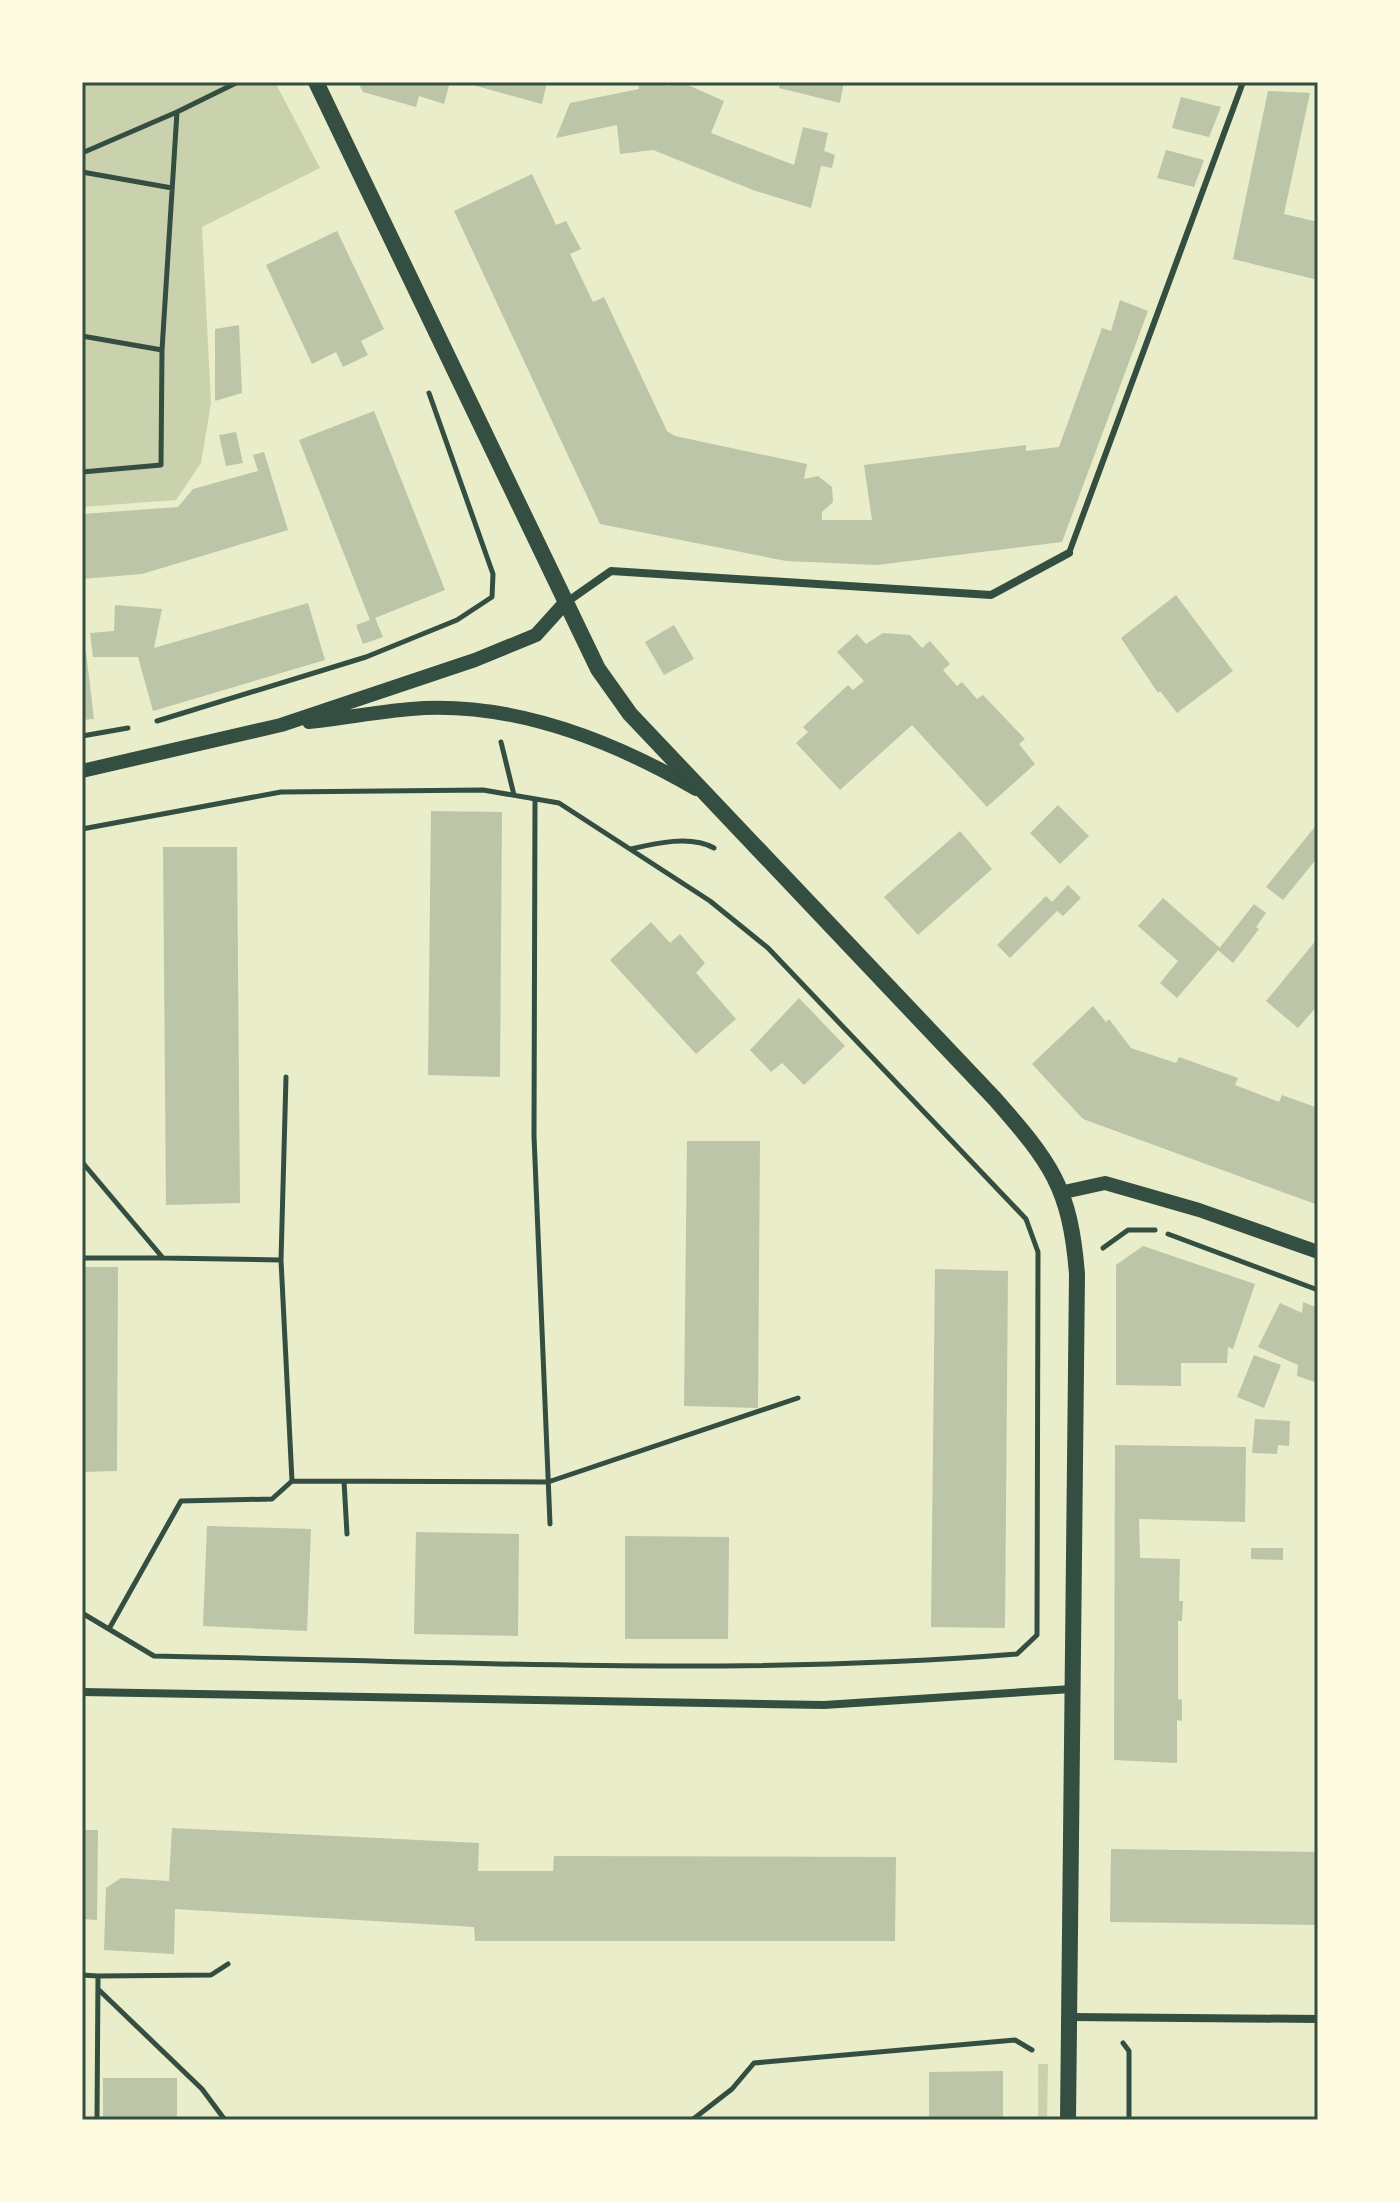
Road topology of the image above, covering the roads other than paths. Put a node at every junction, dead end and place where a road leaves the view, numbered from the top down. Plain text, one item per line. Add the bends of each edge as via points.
1 (316, 82) edge
2 (1243, 82) edge
3 (1069, 553) joint
4 (564, 604) junction
5 (281, 725) junction
6 (82, 771) edge
7 (705, 794) junction
8 (1064, 1192) junction
9 (1318, 1252) edge
10 (1072, 1689) junction
11 (82, 1692) edge
12 (1069, 2017) junction
13 (1318, 2019) edge
14 (1068, 2120) edge

1 - 4 main road
2 - 3 lane
3 - 4 street via 991,595 611,571
4 - 5 street via 521,644
4 - 7 main road via 598,669 630,714
5 - 6 street
5 - 7 street via 426,708 495,714 595,739
7 - 8 main road via 974,1076 1037,1147
8 - 9 street via 1105,1183
8 - 10 main road via 1077,1274
10 - 11 street via 824,1705
10 - 12 main road
12 - 13 street
12 - 14 main road

